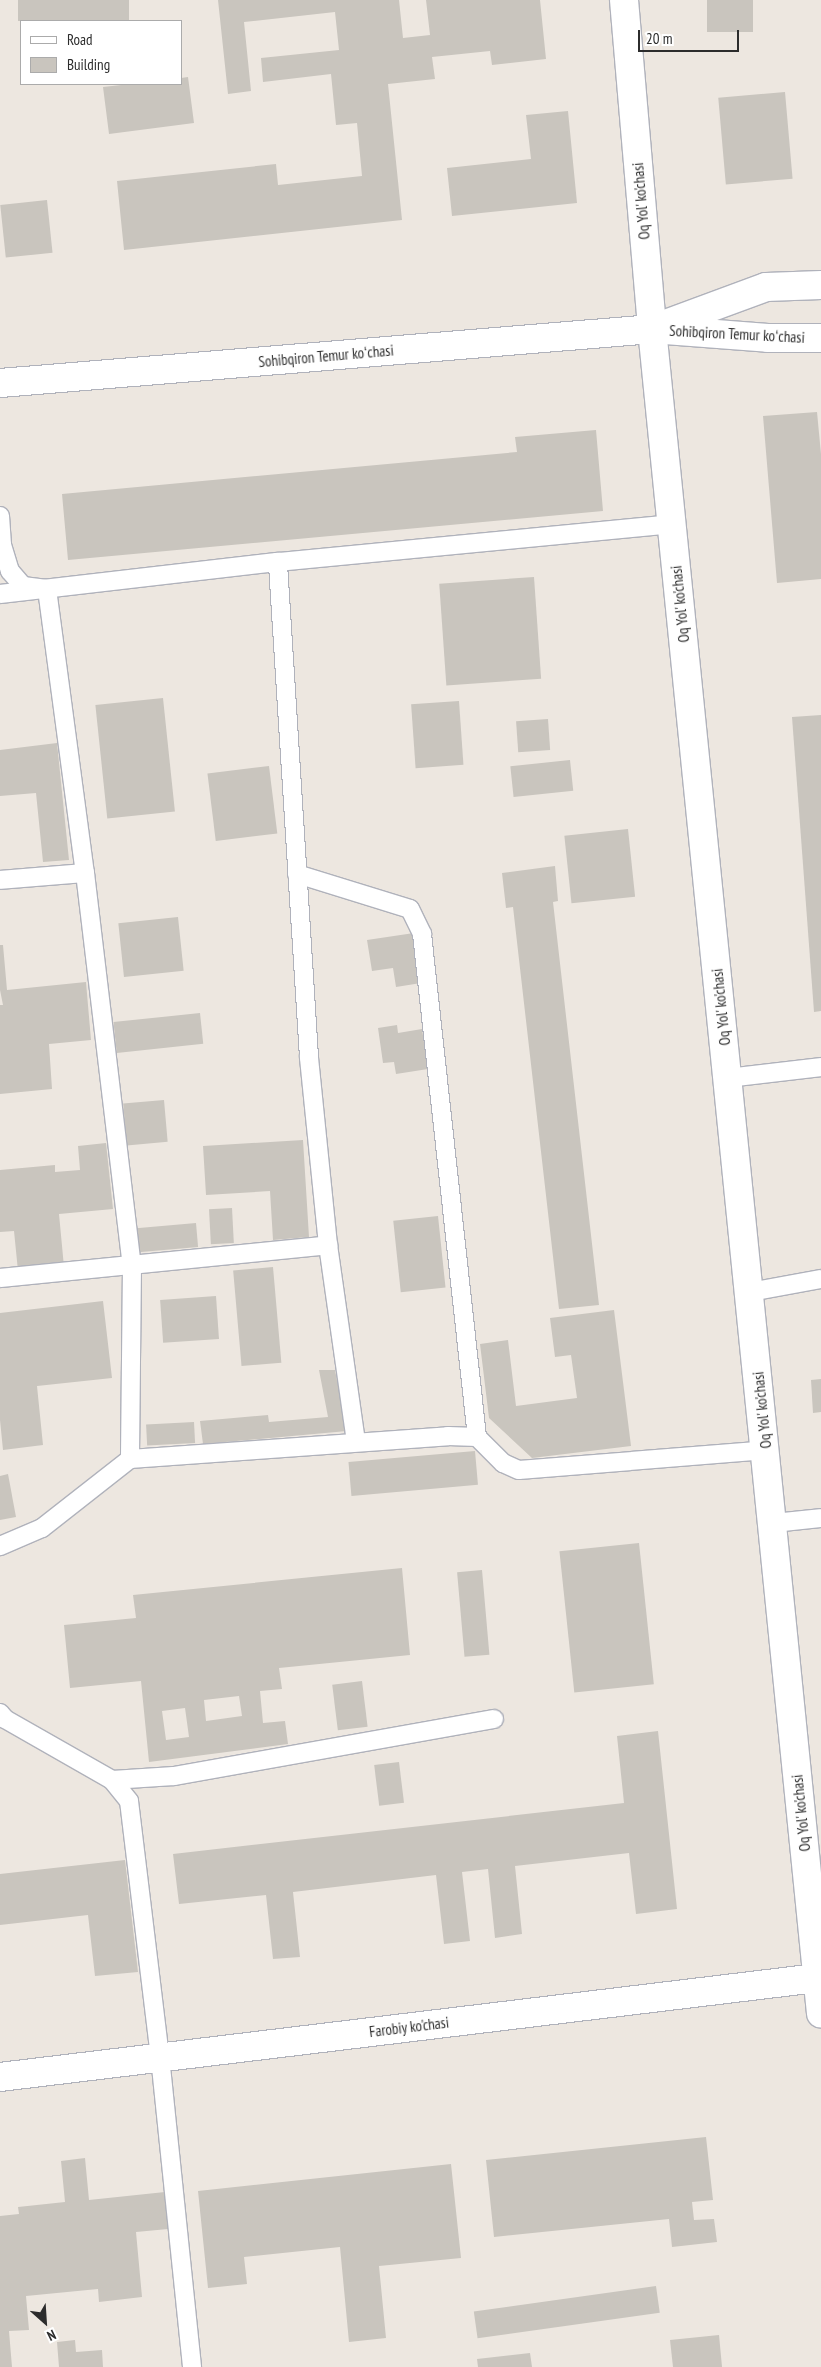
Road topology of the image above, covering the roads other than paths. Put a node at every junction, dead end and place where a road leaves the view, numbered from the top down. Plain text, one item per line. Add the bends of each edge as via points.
1 (624, 0) edge
2 (821, 286) edge
3 (652, 329) junction
4 (821, 338) edge
5 (0, 383) edge
6 (0, 516) edge
7 (672, 524) junction
8 (278, 562) junction
9 (47, 590) junction
10 (0, 594) edge
11 (85, 873) junction
12 (297, 874) junction
13 (0, 880) edge
14 (821, 1067) edge
15 (728, 1078) junction
16 (328, 1245) junction
17 (132, 1265) junction
18 (0, 1278) edge
19 (821, 1279) edge
20 (750, 1292) junction
21 (478, 1437) junction
22 (356, 1441) junction
23 (766, 1450) junction
24 (130, 1459) junction
25 (821, 1518) edge
26 (773, 1523) junction
27 (0, 1546) edge
28 (0, 1713) edge
29 (494, 1719) dead end
30 (112, 1780) junction
31 (817, 1978) junction
32 (821, 2005) edge
33 (821, 2014) edge
34 (160, 2057) junction
35 (0, 2077) edge
36 (192, 2367) edge

1 - 3 street, Oq Yol' ko'chasi
2 - 3 street, Sohibqiron Temur koʻchasi via 766,287
3 - 4 street, Sohibqiron Temur koʻchasi via 768,338
3 - 5 street, Sohibqiron Temur koʻchasi
3 - 7 street, Oq Yol' ko'chasi
6 - 9 lane via 2,545 10,571 23,586
7 - 8 lane
7 - 15 street, Oq Yol' ko'chasi
8 - 9 lane
8 - 12 lane
9 - 10 lane
9 - 11 lane
11 - 13 lane
11 - 17 lane
12 - 16 lane via 309,1057
12 - 21 lane via 410,909 422,934
14 - 15 lane
15 - 20 street, Oq Yol' ko'chasi
16 - 17 lane
16 - 22 lane
17 - 18 lane
17 - 24 lane
19 - 20 lane
20 - 23 street, Oq Yol' ko'chasi
21 - 22 lane
21 - 23 lane via 503,1463 519,1470
22 - 24 lane
23 - 26 street, Oq Yol' ko'chasi
24 - 27 lane via 42,1528
25 - 26 lane
26 - 31 street, Oq Yol' ko'chasi
28 - 30 lane via 5,1719
29 - 30 lane via 174,1776
30 - 34 lane via 129,1801
31 - 32 street, Oq Yol' ko'chasi
31 - 34 street, Farobiy ko'chasi
32 - 33 street, Oq Yol' ko'chasi
34 - 35 street, Farobiy ko'chasi
34 - 36 lane

